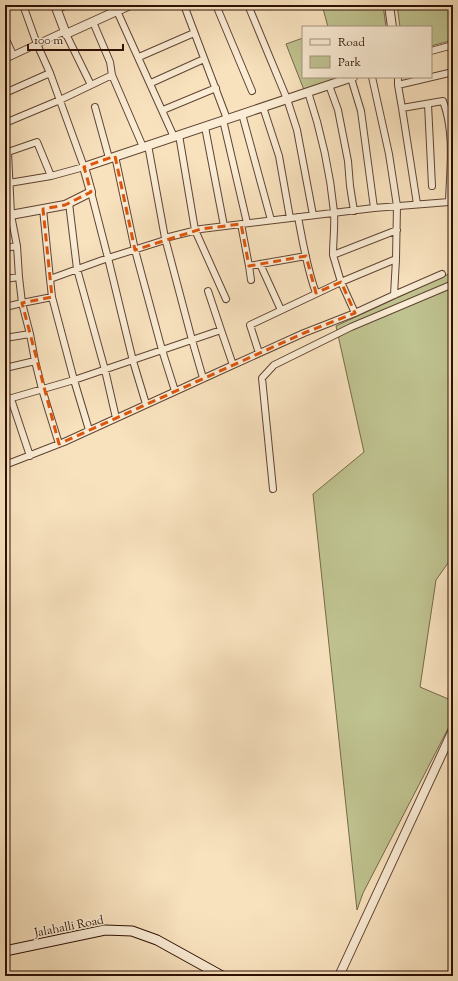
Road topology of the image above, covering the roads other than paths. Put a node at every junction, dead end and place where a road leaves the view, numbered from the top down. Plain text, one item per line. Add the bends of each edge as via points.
1 (23, 5) edge
2 (68, 5) edge
3 (130, 5) edge
4 (184, 5) edge
5 (216, 5) edge
6 (248, 5) edge
7 (389, 5) edge
8 (56, 7) edge
9 (117, 11) junction
10 (93, 22) junction
11 (392, 26) edge
12 (66, 32) junction
13 (194, 33) junction
14 (5, 37) edge
15 (37, 44) junction
16 (453, 45) edge
17 (432, 51) edge
18 (13, 56) junction
19 (138, 56) junction
20 (5, 59) edge
21 (204, 60) junction
22 (453, 72) edge
23 (50, 73) junction
24 (112, 75) junction
25 (432, 77) edge
26 (349, 78) edge
27 (352, 78) edge
28 (372, 78) edge
29 (398, 78) edge
30 (428, 78) edge
31 (151, 83) junction
32 (91, 85) junction
33 (330, 85) junction
34 (398, 85) junction
35 (216, 88) junction
36 (252, 91) dead end
37 (308, 92) junction
38 (5, 93) edge
39 (287, 99) junction
40 (60, 100) junction
41 (428, 104) junction
42 (95, 107) dead end
43 (263, 107) junction
44 (402, 108) junction
45 (163, 110) junction
46 (242, 114) junction
47 (225, 120) junction
48 (5, 123) edge
49 (205, 126) junction
50 (177, 136) junction
51 (145, 146) junction
52 (112, 157) junction
53 (84, 167) junction
54 (51, 176) junction
55 (9, 183) junction
56 (432, 186) dead end
57 (91, 192) junction
58 (69, 203) junction
59 (417, 204) junction
60 (397, 206) junction
61 (374, 208) junction
62 (43, 209) junction
63 (354, 211) junction
64 (334, 213) junction
65 (8, 215) edge
66 (313, 215) junction
67 (298, 217) junction
68 (290, 218) junction
69 (271, 220) junction
70 (244, 224) junction
71 (224, 226) junction
72 (195, 230) junction
73 (397, 230) junction
74 (165, 239) junction
75 (17, 246) junction
76 (5, 248) edge
77 (135, 250) junction
78 (333, 255) junction
79 (306, 256) junction
80 (108, 258) junction
81 (396, 259) junction
82 (260, 264) junction
83 (249, 266) junction
84 (77, 269) junction
85 (442, 274) dead end
86 (19, 277) junction
87 (5, 279) edge
88 (50, 279) junction
89 (251, 280) dead end
90 (341, 282) junction
91 (453, 284) edge
92 (208, 292) dead end
93 (316, 293) junction
94 (394, 294) junction
95 (52, 297) junction
96 (226, 299) dead end
97 (22, 303) junction
98 (5, 307) edge
99 (281, 310) junction
100 (355, 314) junction
101 (221, 330) junction
102 (30, 334) junction
103 (5, 338) edge
104 (192, 340) junction
105 (162, 350) junction
106 (259, 353) junction
107 (35, 361) junction
108 (133, 361) junction
109 (233, 365) junction
110 (5, 368) edge
111 (105, 370) junction
112 (203, 378) junction
113 (74, 380) junction
114 (42, 390) junction
115 (175, 391) junction
116 (8, 399) edge
117 (146, 404) junction
118 (116, 418) junction
119 (89, 430) junction
120 (59, 444) junction
121 (30, 456) junction
122 (5, 466) edge
123 (273, 489) dead end
124 (453, 730) edge
125 (5, 951) edge
126 (222, 976) edge
127 (339, 976) edge

1 - 15 street
2 - 8 street
3 - 9 street
4 - 13 street
5 - 36 street
6 - 39 street
7 - 11 street
8 - 12 street
9 - 10 street
9 - 19 street
10 - 12 street
10 - 24 street via 110,62
12 - 15 street
12 - 32 street
13 - 19 street
13 - 21 street
14 - 18 street
15 - 18 street
15 - 23 street
16 - 17 street
18 - 20 street
19 - 31 street
21 - 31 street
21 - 35 street
22 - 25 street
23 - 38 street
23 - 40 street
24 - 32 street
24 - 51 street
26 - 33 street
27 - 61 street via 361,111
28 - 60 street via 389,154
29 - 34 street
30 - 34 street
31 - 45 street
32 - 40 street
33 - 37 street
33 - 63 street via 338,110
34 - 44 street
35 - 45 street
35 - 47 street
37 - 39 street
37 - 64 street via 318,123
39 - 43 street
39 - 66 street via 297,130
40 - 48 street
40 - 53 street
41 - 44 street
41 - 56 street
41 - 59 street via 442,101 448,114 448,202
42 - 52 street
43 - 46 street
43 - 68 street via 279,156
44 - 59 street
45 - 50 street
46 - 47 street
46 - 69 street
47 - 49 street
47 - 70 street
49 - 50 street
49 - 71 street
50 - 51 street
50 - 72 street
51 - 52 street
51 - 74 street
52 - 53 street
52 - 77 street
53 - 54 street
53 - 57 street
54 - 55 street
54 - 55 street via 37,142 8,152
55 - 65 street
57 - 58 street
57 - 80 street
58 - 62 street
58 - 84 street
59 - 60 street
60 - 61 street
60 - 73 street
61 - 63 street
62 - 65 street
62 - 88 street
63 - 64 street
64 - 66 street
64 - 78 street
65 - 75 street
66 - 67 street
67 - 68 street
67 - 79 street
68 - 69 street
69 - 70 street
70 - 71 street
70 - 83 street
71 - 72 street
72 - 74 street
72 - 96 street
73 - 78 street
73 - 81 street
74 - 77 street
74 - 104 street
75 - 76 street
75 - 86 street
77 - 80 street
77 - 105 street
78 - 90 street
79 - 82 street
79 - 93 street
80 - 84 street
80 - 108 street
81 - 90 street
81 - 94 street
82 - 83 street
82 - 99 street
83 - 89 street
84 - 88 street
84 - 111 street
85 - 94 street
86 - 87 street
86 - 97 street
88 - 95 street
90 - 93 street
90 - 100 street
91 - 123 street via 351,327 274,365 262,378
92 - 101 street
93 - 99 street
94 - 100 street
95 - 97 street
95 - 113 street
97 - 98 street
97 - 102 street
99 - 106 street via 250,324
100 - 106 street
101 - 104 street
101 - 109 street
102 - 103 street
102 - 107 street
104 - 105 street
104 - 112 street
105 - 108 street
105 - 115 street
106 - 109 street
107 - 110 street
107 - 114 street
108 - 111 street
108 - 117 street
109 - 112 street
111 - 113 street
111 - 118 street
112 - 115 street
113 - 114 street
113 - 119 street
114 - 116 street
114 - 120 street
115 - 117 street
116 - 121 street
117 - 118 street
118 - 119 street
119 - 120 street
120 - 121 street
121 - 122 street
124 - 127 street
125 - 126 main road, Jalahalli Road via 105,930 132,931 157,940

